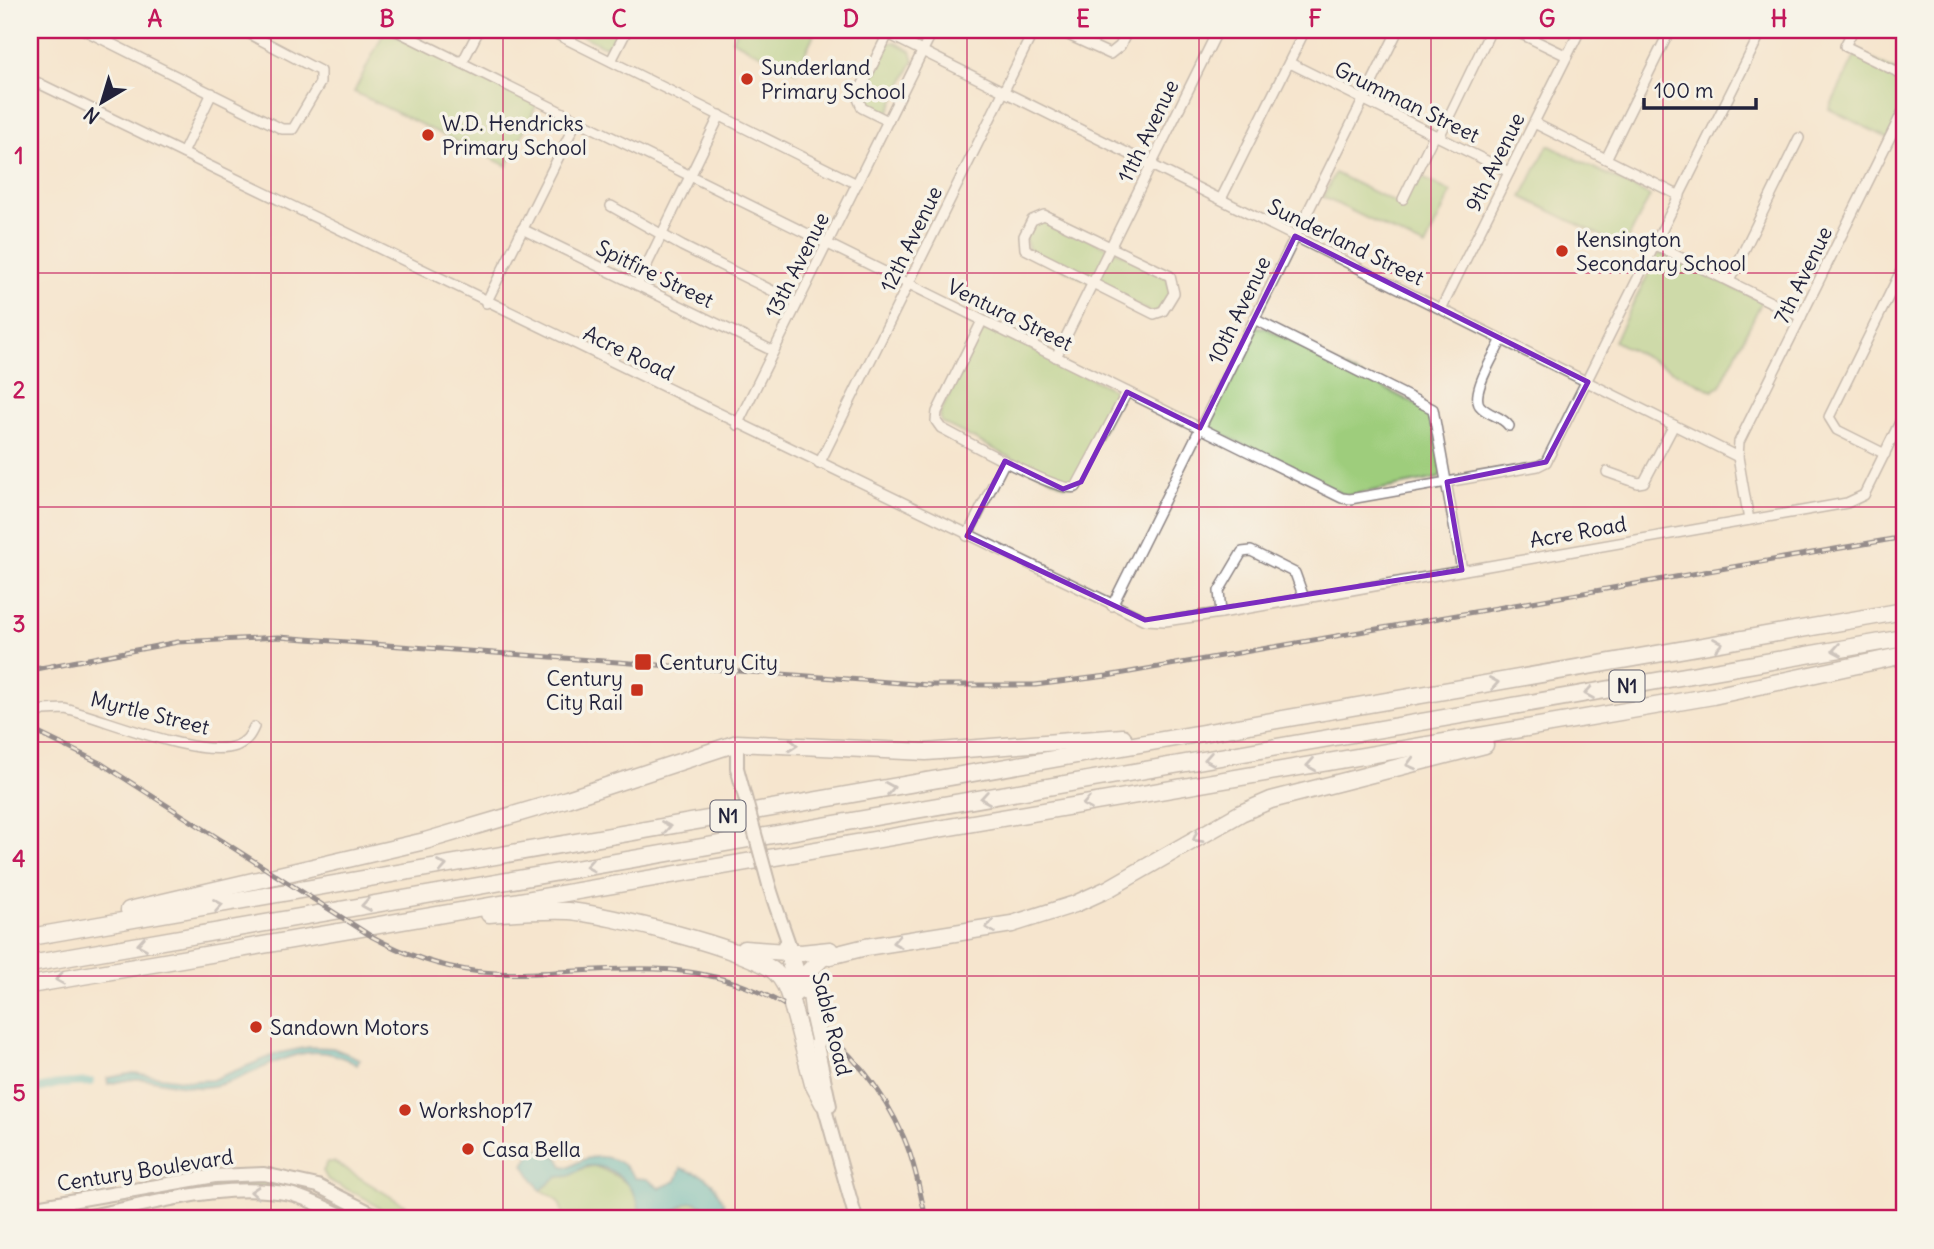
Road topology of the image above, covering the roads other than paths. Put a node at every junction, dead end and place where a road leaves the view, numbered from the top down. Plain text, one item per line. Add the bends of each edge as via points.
1 (84, 30) edge
2 (243, 30) edge
3 (395, 30) edge
4 (479, 30) edge
5 (548, 30) edge
6 (627, 30) edge
7 (933, 30) edge
8 (1034, 30) edge
9 (1057, 30) edge
10 (1128, 30) edge
11 (1218, 30) edge
12 (1305, 30) edge
13 (1398, 30) edge
14 (1491, 30) edge
15 (1513, 30) edge
16 (1580, 30) edge
17 (1670, 30) edge
18 (1762, 30) edge
19 (1853, 30) edge
20 (884, 32) edge
21 (923, 51) junction
22 (1567, 56) junction
23 (611, 61) junction
24 (462, 63) junction
25 (1290, 63) junction
26 (1904, 75) edge
27 (30, 79) edge
28 (1004, 91) junction
29 (212, 93) junction
30 (1363, 100) junction
31 (1904, 109) edge
32 (720, 115) junction
33 (577, 120) junction
34 (888, 121) junction
35 (1534, 123) junction
36 (1436, 136) junction
37 (1799, 138) dead end
38 (183, 153) junction
39 (1606, 159) junction
40 (1151, 165) junction
41 (1509, 172) junction
42 (689, 176) junction
43 (857, 184) junction
44 (1680, 195) junction
45 (1403, 198) dead end
46 (1221, 199) junction
47 (611, 206) dead end
48 (522, 229) junction
49 (663, 234) junction
50 (1295, 236) junction
51 (827, 244) junction
52 (1655, 245) junction
53 (1110, 248) junction
54 (1904, 265) edge
55 (1729, 281) junction
56 (1092, 283) junction
57 (908, 284) junction
58 (637, 285) junction
59 (486, 303) junction
60 (797, 303) junction
61 (1441, 309) junction
62 (1801, 317) junction
63 (1254, 319) junction
64 (982, 321) junction
65 (1502, 340) junction
66 (773, 351) junction
67 (1056, 357) junction
68 (1588, 382) junction
69 (1127, 392) junction
70 (1904, 415) edge
71 (737, 425) junction
72 (1674, 425) junction
73 (1509, 426) dead end
74 (1200, 428) junction
75 (1885, 454) junction
76 (1738, 457) junction
77 (1005, 461) junction
78 (819, 464) junction
79 (1607, 472) dead end
80 (1447, 482) junction
81 (1749, 520) junction
82 (967, 536) junction
83 (1462, 570) junction
84 (1304, 598) junction
85 (1112, 606) junction
86 (1904, 611) edge
87 (1221, 612) junction
88 (1904, 638) edge
89 (1904, 655) edge
90 (1426, 695) junction
91 (1596, 716) junction
92 (30, 717) edge
93 (254, 727) dead end
94 (731, 746) junction
95 (403, 921) junction
96 (30, 936) edge
97 (704, 943) junction
98 (866, 947) junction
99 (788, 948) junction
100 (30, 964) edge
101 (30, 985) edge
102 (808, 1024) junction
103 (823, 1103) joint
104 (831, 1124) junction
105 (30, 1208) edge
106 (73, 1219) edge
107 (349, 1219) edge
108 (383, 1219) edge
109 (856, 1219) edge

1 - 29 street
2 - 29 street via 318,68 321,78 310,103 298,125 286,130
3 - 24 street, Ventura Street
4 - 24 street
5 - 23 street
6 - 23 street
7 - 21 street, 13th Avenue
8 - 28 street, 12th Avenue
9 - 10 street via 1110,54 1120,47
11 - 40 street, 11th Avenue
12 - 25 street
13 - 30 street, 10th Avenue
14 - 36 street
15 - 22 street
16 - 22 street, 9th Avenue
17 - 39 street
18 - 44 street
19 - 26 street via 1845,46
20 - 21 street, Sunderland Street
20 - 34 street via 857,96 862,108
21 - 28 street, Sunderland Street
21 - 34 street, 13th Avenue
22 - 35 street, 9th Avenue
23 - 32 street
24 - 33 street, Ventura Street
25 - 30 street, Grumman Street
25 - 46 street
27 - 38 street, Acre Road
28 - 40 street, Sunderland Street
28 - 57 street, 12th Avenue
29 - 38 street
30 - 36 street, Grumman Street
30 - 50 street, 10th Avenue
31 - 62 street, 7th Avenue
32 - 42 street
32 - 43 street
33 - 42 street, Ventura Street
33 - 48 street
34 - 43 street, 13th Avenue
35 - 39 street
35 - 41 street, 9th Avenue
36 - 41 street, Grumman Street
36 - 45 street
37 - 55 street
38 - 59 street, Acre Road
39 - 44 street
40 - 46 street, Sunderland Street
40 - 53 street, 11th Avenue
41 - 61 street, 9th Avenue
42 - 49 street
42 - 51 street, Ventura Street
43 - 51 street, 13th Avenue
44 - 52 street
46 - 50 street, Sunderland Street
47 - 49 street
48 - 58 street, Spitfire Street
48 - 59 street
49 - 58 street
49 - 60 street
50 - 61 street, Sunderland Street
50 - 63 street, 10th Avenue
51 - 57 street, Ventura Street
51 - 60 street, 13th Avenue
52 - 55 street
52 - 68 street
53 - 56 street, 11th Avenue
53 - 56 street via 1170,276 1175,286 1171,299 1163,311 1154,314
53 - 56 street via 1044,215 1028,226 1022,243 1025,249
54 - 75 street via 1829,418 1837,430
55 - 62 street
56 - 67 street, 11th Avenue
57 - 64 street, Ventura Street
57 - 78 street, 12th Avenue
58 - 66 street, Spitfire Street
59 - 71 street, Acre Road
60 - 66 street, 13th Avenue
61 - 65 street, Sunderland Street
62 - 76 street, 7th Avenue via 1739,442
63 - 74 street, 10th Avenue
63 - 80 street via 1430,406
64 - 67 street, Ventura Street
64 - 77 street via 936,421 941,428
65 - 68 street, Sunderland Street
65 - 73 street via 1477,398 1481,407
66 - 71 street, 13th Avenue
67 - 69 street, Ventura Street
68 - 72 street, Sunderland Street
68 - 80 street, Ventura Street via 1546,462
69 - 74 street, Ventura Street
69 - 77 street via 1076,487 1062,488
70 - 75 street
71 - 78 street, Acre Road
72 - 76 street, Sunderland Street
72 - 79 street via 1644,482
74 - 80 street, Ventura Street via 1346,499
74 - 85 street, 10th Avenue
75 - 81 street, Acre Road via 1857,500
76 - 81 street
77 - 82 street
78 - 82 street, Acre Road
80 - 83 street
81 - 83 street, Acre Road
82 - 85 street, Acre Road
83 - 84 street, Acre Road
84 - 87 street, Acre Road
84 - 87 street via 1295,573 1251,551 1242,552 1219,591
85 - 87 street, Acre Road via 1152,621
90 -> 86 highway, N1
88 -> 100 highway, N1
89 - 91 highway
94 -> 90 highway via 972,751 1116,738
96 -> 90 highway, N1
91 -> 95 highway
91 -> 98 highway via 1271,800 1108,889 1013,924
92 - 93 street, Myrtle Street via 44,710 65,709 202,747 236,746
94 - 96 highway via 425,841
94 - 99 main road, Sable Road, bridge
95 - 97 highway via 569,911
95 -> 101 highway
97 - 99 highway
97 - 102 highway via 768,966 784,983
98 - 99 highway
98 - 102 highway via 815,962 808,972
99 - 102 main road, Sable Road
102 - 103 highway via 813,1084
102 - 104 main road, Sable Road via 829,1092
103 - 104 main road, Sable Road
104 - 109 main road, Sable Road
105 - 108 main road, Century Boulevard via 215,1176 264,1174 318,1186
107 -> 106 main road, Century Boulevard via 289,1194 251,1191

